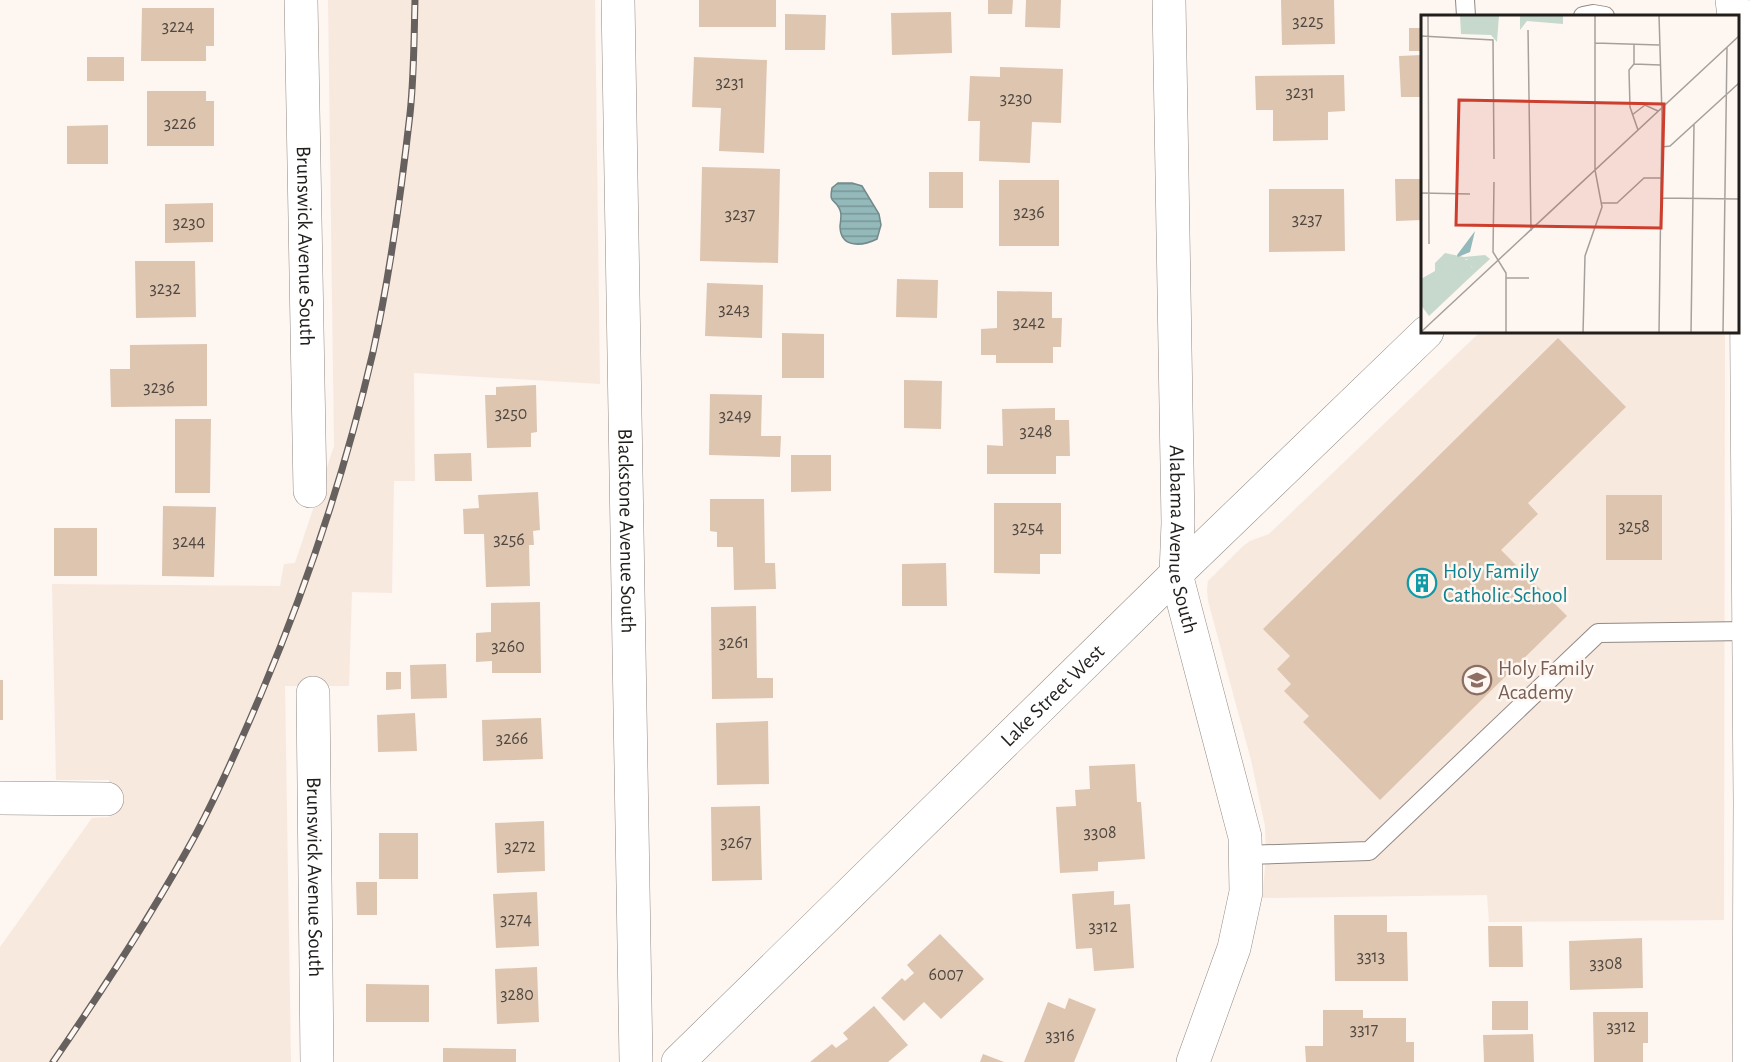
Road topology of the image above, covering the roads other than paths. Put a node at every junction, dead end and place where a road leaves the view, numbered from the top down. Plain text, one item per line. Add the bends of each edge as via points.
1 (301, 0) edge
2 (618, 0) edge
3 (1169, 0) edge
4 (1465, 0) edge
5 (1732, 0) edge
6 (1466, 15) edge
7 (1734, 15) edge
8 (1754, 15) edge
9 (1739, 29) edge
10 (1739, 53) edge
11 (1426, 333) edge
12 (1751, 364) edge
13 (310, 492) dead end
14 (1176, 574) junction
15 (1749, 632) junction
16 (313, 693) dead end
17 (0, 798) edge
18 (107, 799) dead end
19 (1752, 802) edge
20 (1245, 855) junction
21 (317, 1062) edge
22 (636, 1062) edge
23 (678, 1062) edge
24 (1193, 1062) edge
25 (1749, 1062) edge

1 - 13 street, Brunswick Avenue South
2 - 22 street, Blackstone Avenue South
3 - 14 street, Alabama Avenue South
4 - 6 lane
5 - 7 street
8 - 9 street
10 - 12 street via 1745,94
11 - 14 street, Lake Street West
12 - 15 street
14 - 20 street, Alabama Avenue South via 1245,837
14 - 23 street, Lake Street West
15 - 19 street
15 - 20 lane via 1598,633 1369,851
16 - 21 street, Brunswick Avenue South
17 - 18 street
19 - 25 street
20 - 24 street, Alabama Avenue South via 1246,892 1234,948

